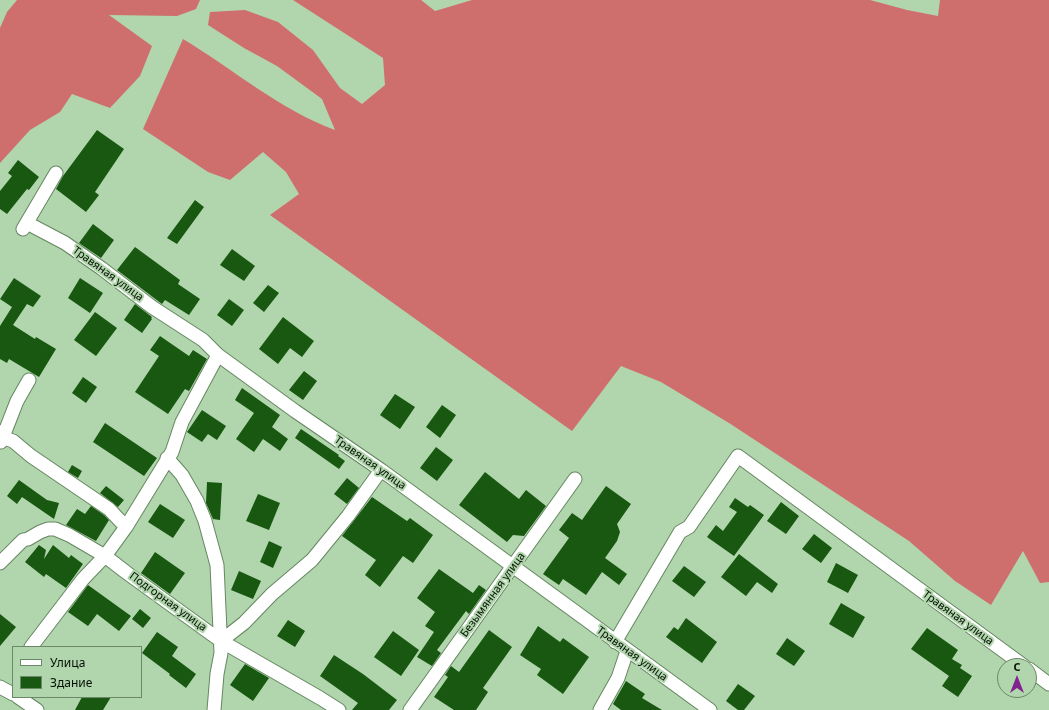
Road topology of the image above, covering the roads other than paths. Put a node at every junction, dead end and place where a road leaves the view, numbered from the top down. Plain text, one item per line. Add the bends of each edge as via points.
1 (56, 173) dead end
2 (218, 355) junction
3 (29, 380) dead end
4 (1, 438) edge
5 (167, 458) junction
6 (381, 470) junction
7 (575, 478) dead end
8 (126, 527) junction
9 (105, 556) junction
10 (0, 563) edge
11 (513, 566) junction
12 (221, 641) junction
13 (615, 642) junction
14 (32, 646) edge
15 (628, 651) junction
16 (1013, 658) edge
17 (1037, 675) edge
18 (1049, 684) edge
19 (0, 687) edge
20 (12, 693) edge
21 (19, 698) edge
22 (37, 710) edge
23 (214, 710) edge
24 (339, 710) edge
25 (410, 710) edge
26 (600, 710) edge
27 (710, 710) edge

1 - 2 street, Травяная улица via 25,226 65,243 152,307 203,340
2 - 5 street via 182,422 172,452
2 - 6 street, Травяная улица
3 - 4 street
4 - 8 street via 13,441 109,509
5 - 8 street
5 - 12 street via 182,475 197,501 212,543 217,564
6 - 11 street, Травяная улица
6 - 12 street via 312,560
7 - 11 street, Безымянная улица
8 - 9 street
9 - 10 street, Подгорная улица via 69,535 48,529 23,540
9 - 12 street, Подгорная улица
9 - 14 street via 83,579
11 - 13 street, Травяная улица
11 - 25 street, Безымянная улица
12 - 23 street
12 - 24 street, Подгорная улица
13 - 15 street, Травяная улица
13 - 16 street, Травяная улица via 680,532 689,527 738,456
15 - 26 street via 618,678
15 - 27 street, Травяная улица
17 - 18 street
19 - 20 street
21 - 22 street

